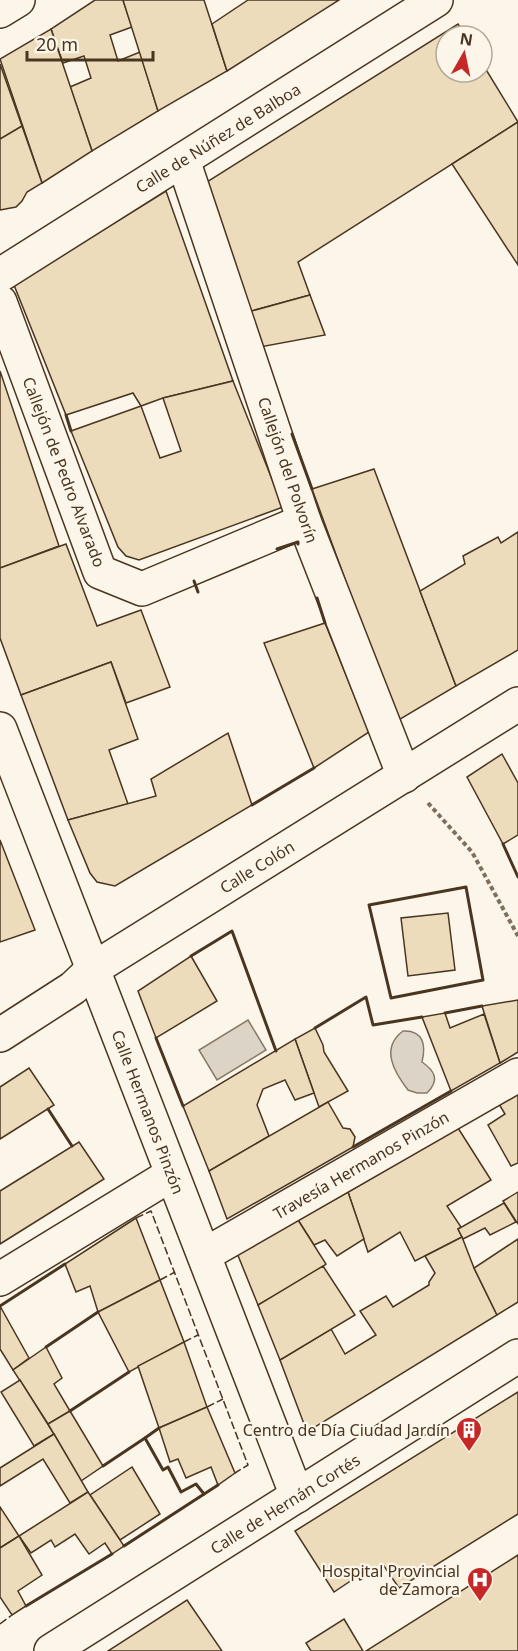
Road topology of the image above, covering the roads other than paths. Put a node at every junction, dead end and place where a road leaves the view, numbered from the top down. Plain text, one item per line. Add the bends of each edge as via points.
1 (18, 0) edge
2 (436, 0) edge
3 (0, 11) edge
4 (183, 160) junction
5 (0, 276) edge
6 (0, 302) edge
7 (304, 521) junction
8 (518, 704) edge
9 (518, 726) edge
10 (0, 729) edge
11 (479, 729) junction
12 (404, 776) junction
13 (83, 979) junction
14 (0, 1010) edge
15 (0, 1035) edge
16 (518, 1075) edge
17 (172, 1174) junction
18 (204, 1255) junction
19 (0, 1279) edge
20 (518, 1356) edge
21 (297, 1496) junction
22 (51, 1651) edge

1 - 3 street
2 - 4 street, Calle de Núñez de Balboa
4 - 5 street, Calle de Núñez de Balboa
4 - 7 street, Callejón del Polvorín
6 - 7 street, Callejón de Pedro Alvarado via 100,572 142,589
7 - 12 street, Callejón del Polvorín
8 - 11 street, Calle Colón
9 - 11 street
10 - 13 street, Calle Hermanos Pinzón
11 - 12 street, Calle Colón
12 - 13 street, Calle Colón
13 - 14 street
13 - 15 street, Calle Colón
13 - 17 street, Calle Hermanos Pinzón
16 - 18 street, Travesía Hermanos Pinzón
17 - 18 street, Calle Hermanos Pinzón
17 - 19 street
18 - 21 street, Calle Hermanos Pinzón
20 - 21 street, Calle de Hernán Cortés
21 - 22 street, Calle de Hernán Cortés

